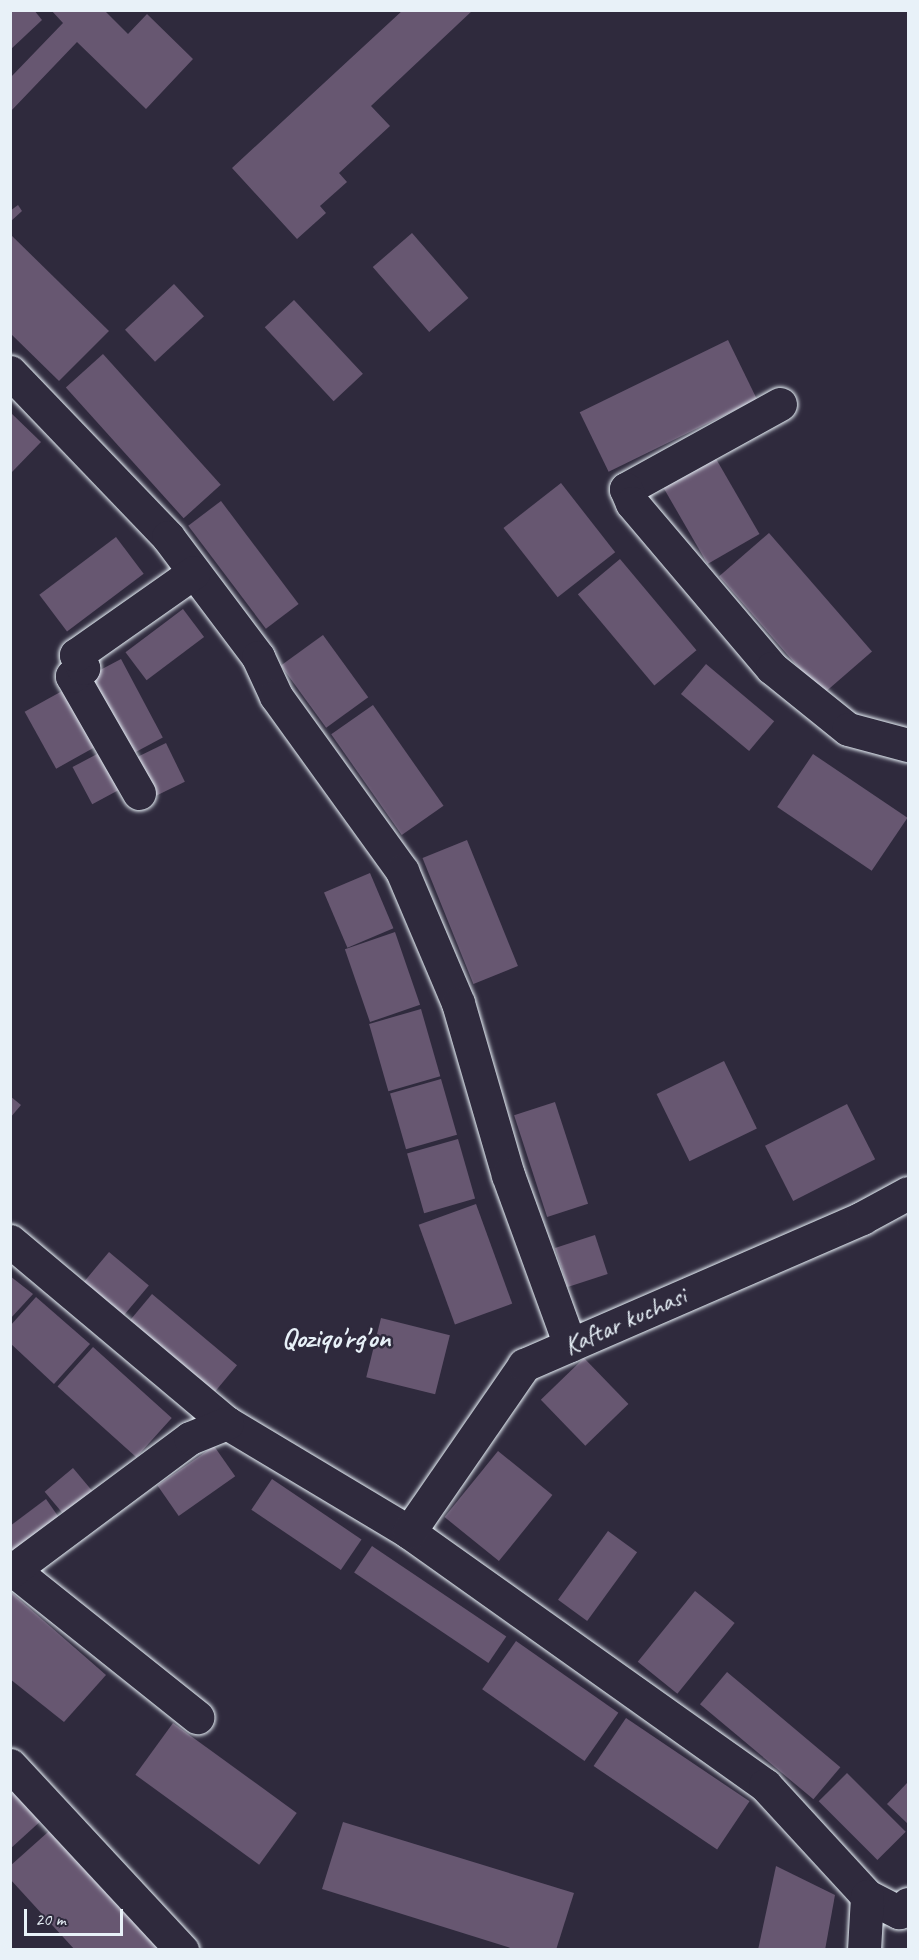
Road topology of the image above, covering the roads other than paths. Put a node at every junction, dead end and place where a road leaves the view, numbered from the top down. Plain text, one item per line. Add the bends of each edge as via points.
1 (10, 372) edge
2 (780, 404) dead end
3 (194, 572) junction
4 (909, 745) edge
5 (139, 793) dead end
6 (909, 1193) edge
7 (10, 1241) edge
8 (570, 1345) junction
9 (227, 1423) junction
10 (409, 1532) junction
11 (12, 1571) edge
12 (197, 1717) dead end
13 (10, 1765) edge
14 (867, 1896) junction
15 (909, 1905) edge
16 (182, 1950) edge
17 (864, 1950) edge

1 - 3 street via 168,537
2 - 4 street via 626,489 632,503 772,668 848,729
3 - 5 street via 76,655 83,668 72,676
3 - 8 street via 258,657 276,696 402,871 458,1003 508,1175
6 - 8 street, Kaftar kuchasi via 862,1218
7 - 9 street
8 - 10 street, Kaftar kuchasi via 524,1365
9 - 10 street
9 - 11 street via 190,1438
10 - 14 street via 765,1785
11 - 12 street
13 - 16 street
14 - 15 street via 899,1912
14 - 17 street

